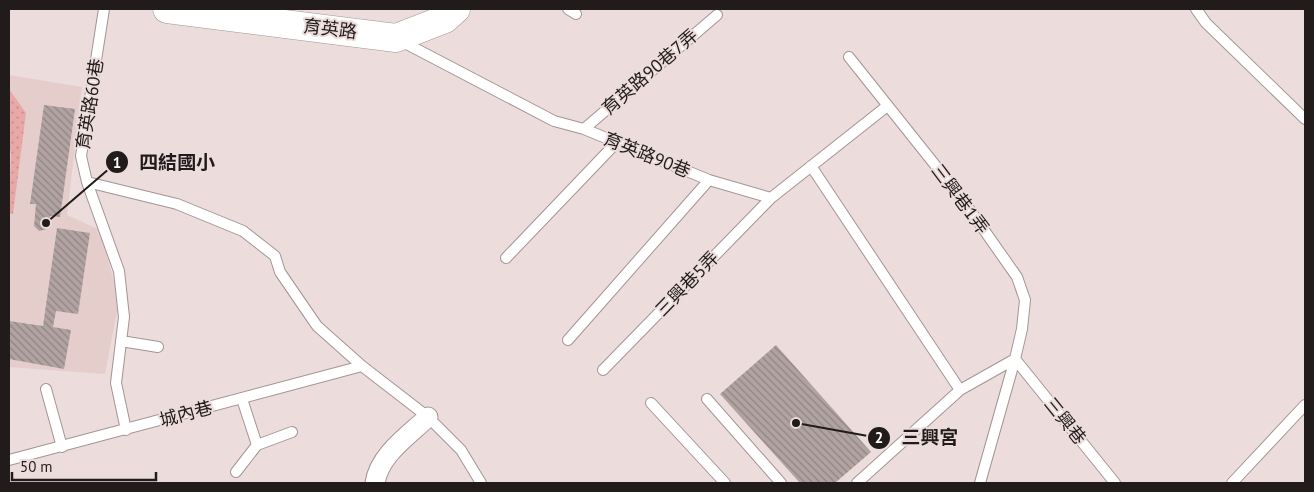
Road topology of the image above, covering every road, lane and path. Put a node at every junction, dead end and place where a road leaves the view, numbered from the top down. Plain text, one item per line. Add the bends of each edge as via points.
1 (104, 9) edge
2 (167, 9) edge
3 (456, 9) edge
4 (1196, 9) edge
5 (717, 15) dead end
6 (396, 38) junction
7 (849, 57) dead end
8 (886, 107) junction
9 (1305, 120) edge
10 (584, 129) junction
11 (616, 142) junction
12 (811, 166) junction
13 (709, 180) junction
14 (87, 182) junction
15 (771, 198) junction
16 (506, 258) dead end
17 (568, 340) dead end
18 (121, 341) junction
19 (158, 347) dead end
20 (1015, 359) junction
21 (362, 366) junction
22 (603, 370) dead end
23 (46, 389) dead end
24 (960, 390) junction
25 (242, 399) junction
26 (707, 399) dead end
27 (651, 403) dead end
28 (1305, 404) edge
29 (428, 417) junction
30 (126, 430) junction
31 (292, 432) dead end
32 (257, 445) junction
33 (62, 447) junction
34 (9, 460) edge
35 (236, 472) dead end
36 (375, 483) edge
37 (481, 483) edge
38 (726, 483) edge
39 (781, 483) edge
40 (857, 483) edge
41 (980, 483) edge
42 (1115, 483) edge
43 (1232, 483) edge

1 - 14 lane, 育英路60巷 via 81,156
2 - 6 street, 育英路
3 - 6 street, 育英路 via 445,19
4 - 9 lane via 1206,23
5 - 10 lane, 育英路90巷7弄
6 - 10 lane, 育英路90巷 via 554,121
7 - 8 lane, 三興巷1弄
8 - 12 lane
8 - 20 lane, 三興巷1弄 via 963,200 1016,277 1025,300
10 - 11 lane, 育英路90巷
11 - 13 lane, 育英路90巷
11 - 16 lane
12 - 15 lane
12 - 24 lane
13 - 15 lane, 育英路90巷
13 - 17 lane
14 - 18 lane, 育英路60巷 via 119,271 124,318
14 - 21 lane via 177,204 244,231 274,256 280,272 317,326
15 - 22 lane, 三興巷5弄
18 - 19 lane
18 - 30 lane, 育英路60巷 via 116,383
20 - 24 lane
20 - 41 lane, 三興巷1弄
20 - 42 lane, 三興巷
21 - 25 lane, 城內巷
21 - 29 lane
23 - 33 lane
24 - 40 lane
25 - 30 lane, 城內巷
25 - 32 lane
26 - 39 lane
27 - 38 lane
28 - 43 lane
29 - 36 street via 386,459
29 - 37 lane via 462,450
30 - 33 lane, 城內巷
31 - 32 lane
32 - 35 lane
33 - 34 lane, 城內巷

